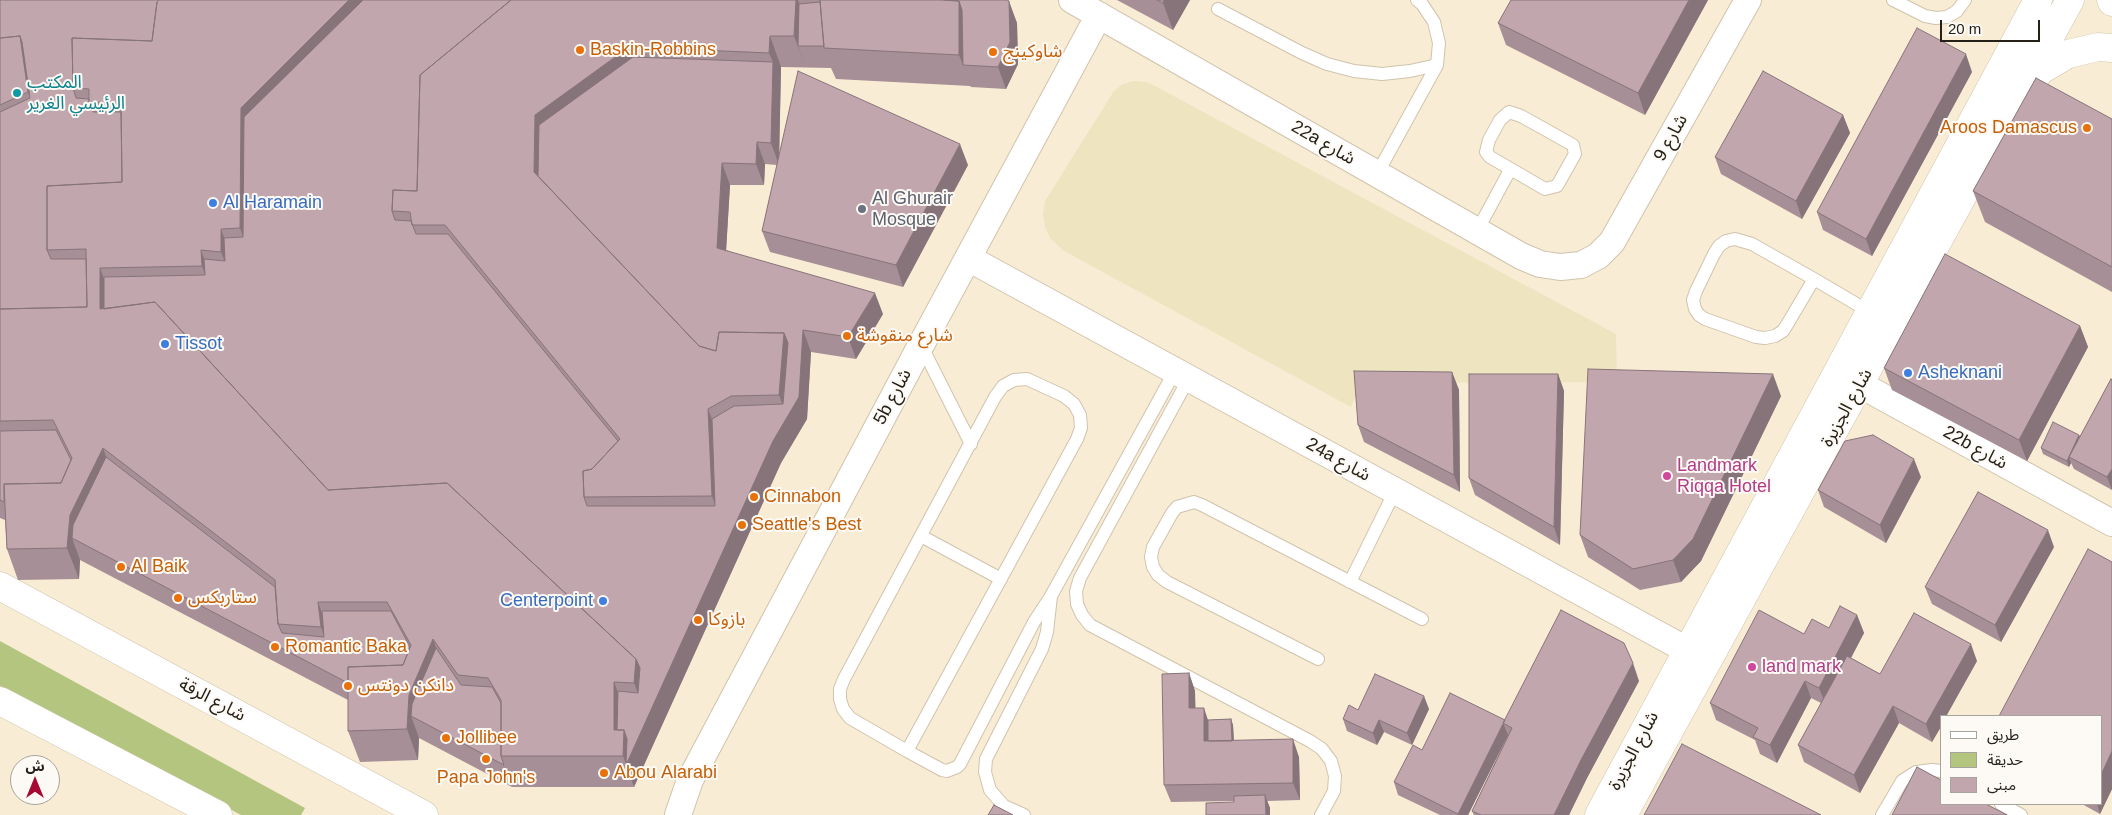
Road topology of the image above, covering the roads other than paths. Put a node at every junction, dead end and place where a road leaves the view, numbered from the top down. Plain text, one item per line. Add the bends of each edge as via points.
1 (1072, 0) edge
2 (1417, 0) edge
3 (1748, 0) edge
4 (1893, 0) edge
5 (1965, 0) edge
6 (2038, 0) edge
7 (2070, 0) edge
8 (1218, 9) dead end
9 (1099, 15) junction
10 (2112, 48) edge
11 (1437, 65) junction
12 (2020, 93) junction
13 (1510, 170) junction
14 (1377, 174) junction
15 (1478, 231) junction
16 (968, 258) junction
17 (1581, 265) joint
18 (1814, 280) junction
19 (1870, 312) junction
20 (920, 345) junction
21 (1182, 375) junction
22 (1849, 378) junction
23 (971, 444) junction
24 (1395, 491) junction
25 (2112, 523) edge
26 (921, 536) junction
27 (1000, 579) junction
28 (1350, 582) junction
29 (0, 586) edge
30 (1051, 596) junction
31 (1422, 619) dead end
32 (1698, 656) junction
33 (1318, 659) dead end
34 (0, 701) edge
35 (908, 751) junction
36 (1940, 772) edge
37 (690, 780) junction
38 (2003, 805) edge
39 (218, 815) edge
40 (424, 815) edge
41 (660, 815) edge
42 (678, 815) edge
43 (1024, 815) edge
44 (1321, 815) edge
45 (1599, 815) edge
46 (1623, 815) edge
47 (1882, 815) edge
48 (2021, 815) edge

1 - 9 street, 22a شارع
2 - 11 lane via 1434,22 1439,43
3 - 17 street, شارع 9 via 1612,242 1598,256
4 - 5 lane via 1936,18 1947,17 1957,11
6 - 19 street, شارع الجزيرة
7 - 12 street, شارع الجزيرة
8 - 11 lane via 1302,53 1354,71 1382,74
9 - 14 street, 22a شارع
9 - 16 street, 5b شارع
10 - 12 street via 2098,46 2068,54 2041,70
11 - 14 lane
12 - 22 street, شارع الجزيرة
13 - 13 lane via 1545,189 1552,189 1562,182 1575,149 1569,142 1509,112 1488,140 1486,152
13 - 15 lane
14 - 15 street, 22a شارع
15 - 17 street, 22a شارع via 1540,264 1560,267
16 - 20 street, 5b شارع
16 - 21 street, 24a شارع
18 - 18 lane via 1752,244 1735,239 1719,246 1693,300 1695,309 1705,319 1765,338 1783,331
18 - 19 lane
19 - 22 street, شارع الجزيرة
20 - 23 lane
20 - 37 street, 5b شارع
21 - 24 street, 24a شارع
21 - 30 lane
21 - 44 lane via 1080,578 1076,591 1078,604 1090,625 1322,749 1331,761 1335,776 1334,791
22 - 25 street, 22b شارع
22 - 32 street, شارع الجزيرة
23 - 26 lane
23 - 27 lane via 1002,386 1014,380 1027,379 1064,396 1080,415 1081,428 1077,439
24 - 28 lane
24 - 32 street, 24a شارع
26 - 27 lane
26 - 35 lane via 840,689 843,709 850,718
27 - 35 lane
28 - 31 lane
28 - 33 lane via 1194,502 1177,507 1153,547 1154,567 1166,582
29 - 40 street, شارع الرقة
30 - 35 lane via 960,764 952,770 942,770
30 - 43 lane via 1042,649 986,759 985,772 990,790 1004,806
32 - 45 street, شارع الجزيرة
32 - 46 street, شارع الجزيرة
34 - 39 street
36 - 47 lane via 1916,772 1902,781
37 - 41 street, 5b شارع
37 - 42 street, 5b شارع
38 - 48 lane

